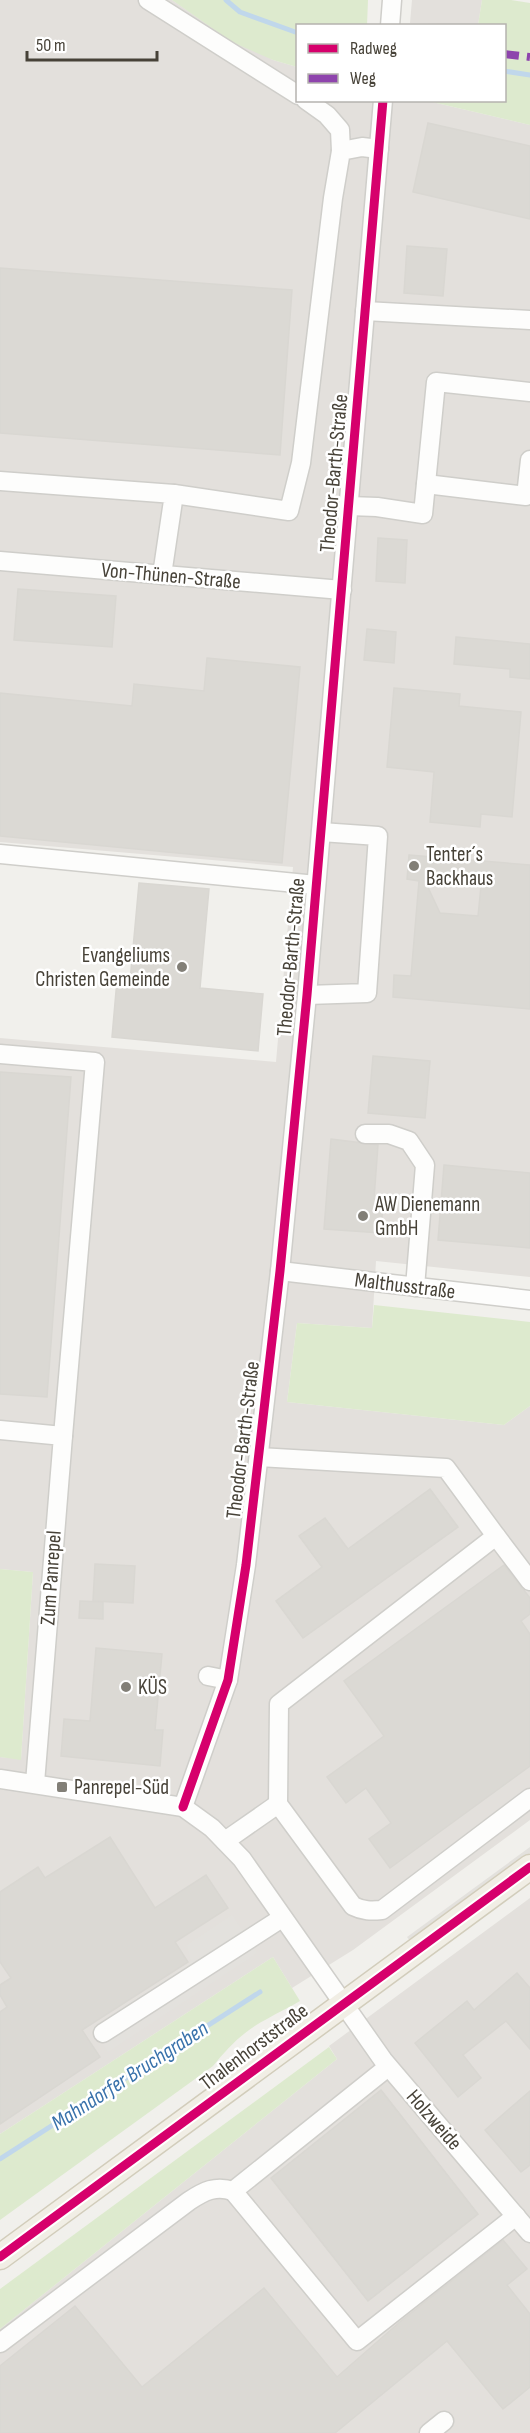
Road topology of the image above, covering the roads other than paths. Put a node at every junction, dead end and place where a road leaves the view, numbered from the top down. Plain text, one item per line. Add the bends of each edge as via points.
1 (148, 0) edge
2 (392, 0) edge
3 (390, 24) edge
4 (296, 94) edge
5 (309, 102) edge
6 (384, 102) edge
7 (379, 149) junction
8 (342, 151) junction
9 (365, 311) junction
10 (530, 320) edge
11 (530, 392) edge
12 (530, 460) edge
13 (0, 481) edge
14 (426, 484) junction
15 (174, 494) junction
16 (528, 496) edge
17 (349, 506) junction
18 (0, 561) edge
19 (162, 575) junction
20 (342, 590) junction
21 (321, 832) junction
22 (0, 854) edge
23 (316, 885) junction
24 (307, 995) junction
25 (0, 1054) edge
26 (365, 1134) dead end
27 (280, 1271) junction
28 (416, 1287) junction
29 (530, 1300) edge
30 (0, 1430) edge
31 (63, 1436) junction
32 (259, 1457) junction
33 (496, 1536) junction
34 (530, 1581) edge
35 (208, 1676) dead end
36 (228, 1680) junction
37 (0, 1779) edge
38 (35, 1784) junction
39 (530, 1798) edge
40 (278, 1804) junction
41 (183, 1807) junction
42 (225, 1841) junction
43 (530, 1867) edge
44 (282, 1918) junction
45 (342, 2004) junction
46 (103, 2033) dead end
47 (388, 2067) junction
48 (233, 2191) junction
49 (516, 2216) junction
50 (530, 2234) edge
51 (0, 2257) edge
52 (0, 2343) edge
53 (444, 2421) dead end
54 (429, 2433) edge

1 - 4 street
2 - 3 street
5 - 8 street via 340,130
6 - 7 street, Theodor-Barth-Straße
7 - 8 street
7 - 9 street, Theodor-Barth-Straße
8 - 15 street via 301,463 289,511
9 - 10 street
9 - 17 street, Theodor-Barth-Straße
11 - 14 street via 436,382
12 - 16 street
13 - 15 street
14 - 16 street
14 - 17 street via 423,514
15 - 19 street
17 - 20 street, Theodor-Barth-Straße
18 - 19 street, Von-Thünen-Straße
19 - 20 street, Von-Thünen-Straße
20 - 21 street, Theodor-Barth-Straße
21 - 23 street, Theodor-Barth-Straße
21 - 24 street via 378,836 367,993
22 - 23 street
23 - 24 street, Theodor-Barth-Straße
24 - 27 street, Theodor-Barth-Straße
25 - 31 street, Zum Panrepel via 95,1062
26 - 28 street via 389,1134 409,1141 425,1165
27 - 28 street, Malthusstraße
27 - 32 street, Theodor-Barth-Straße
28 - 29 street, Malthusstraße
30 - 31 street
31 - 38 street, Zum Panrepel
32 - 33 street via 446,1468
32 - 36 street, Theodor-Barth-Straße
33 - 34 street
33 - 40 street via 279,1704
35 - 36 street
36 - 41 street, Theodor-Barth-Straße
37 - 38 street
38 - 41 street
39 - 40 street via 382,1910 373,1911 353,1906
40 - 42 street
41 - 42 street
42 - 44 street
43 - 45 main road, Thalenhorststraße
44 - 45 street
44 - 46 street
45 - 47 street, Holzweide
45 - 51 main road, Thalenhorststraße
47 - 48 street
47 - 49 street, Holzweide
48 - 49 street via 357,2341
48 - 52 street via 212,2188 189,2201
49 - 50 street, Holzweide
53 - 54 street

